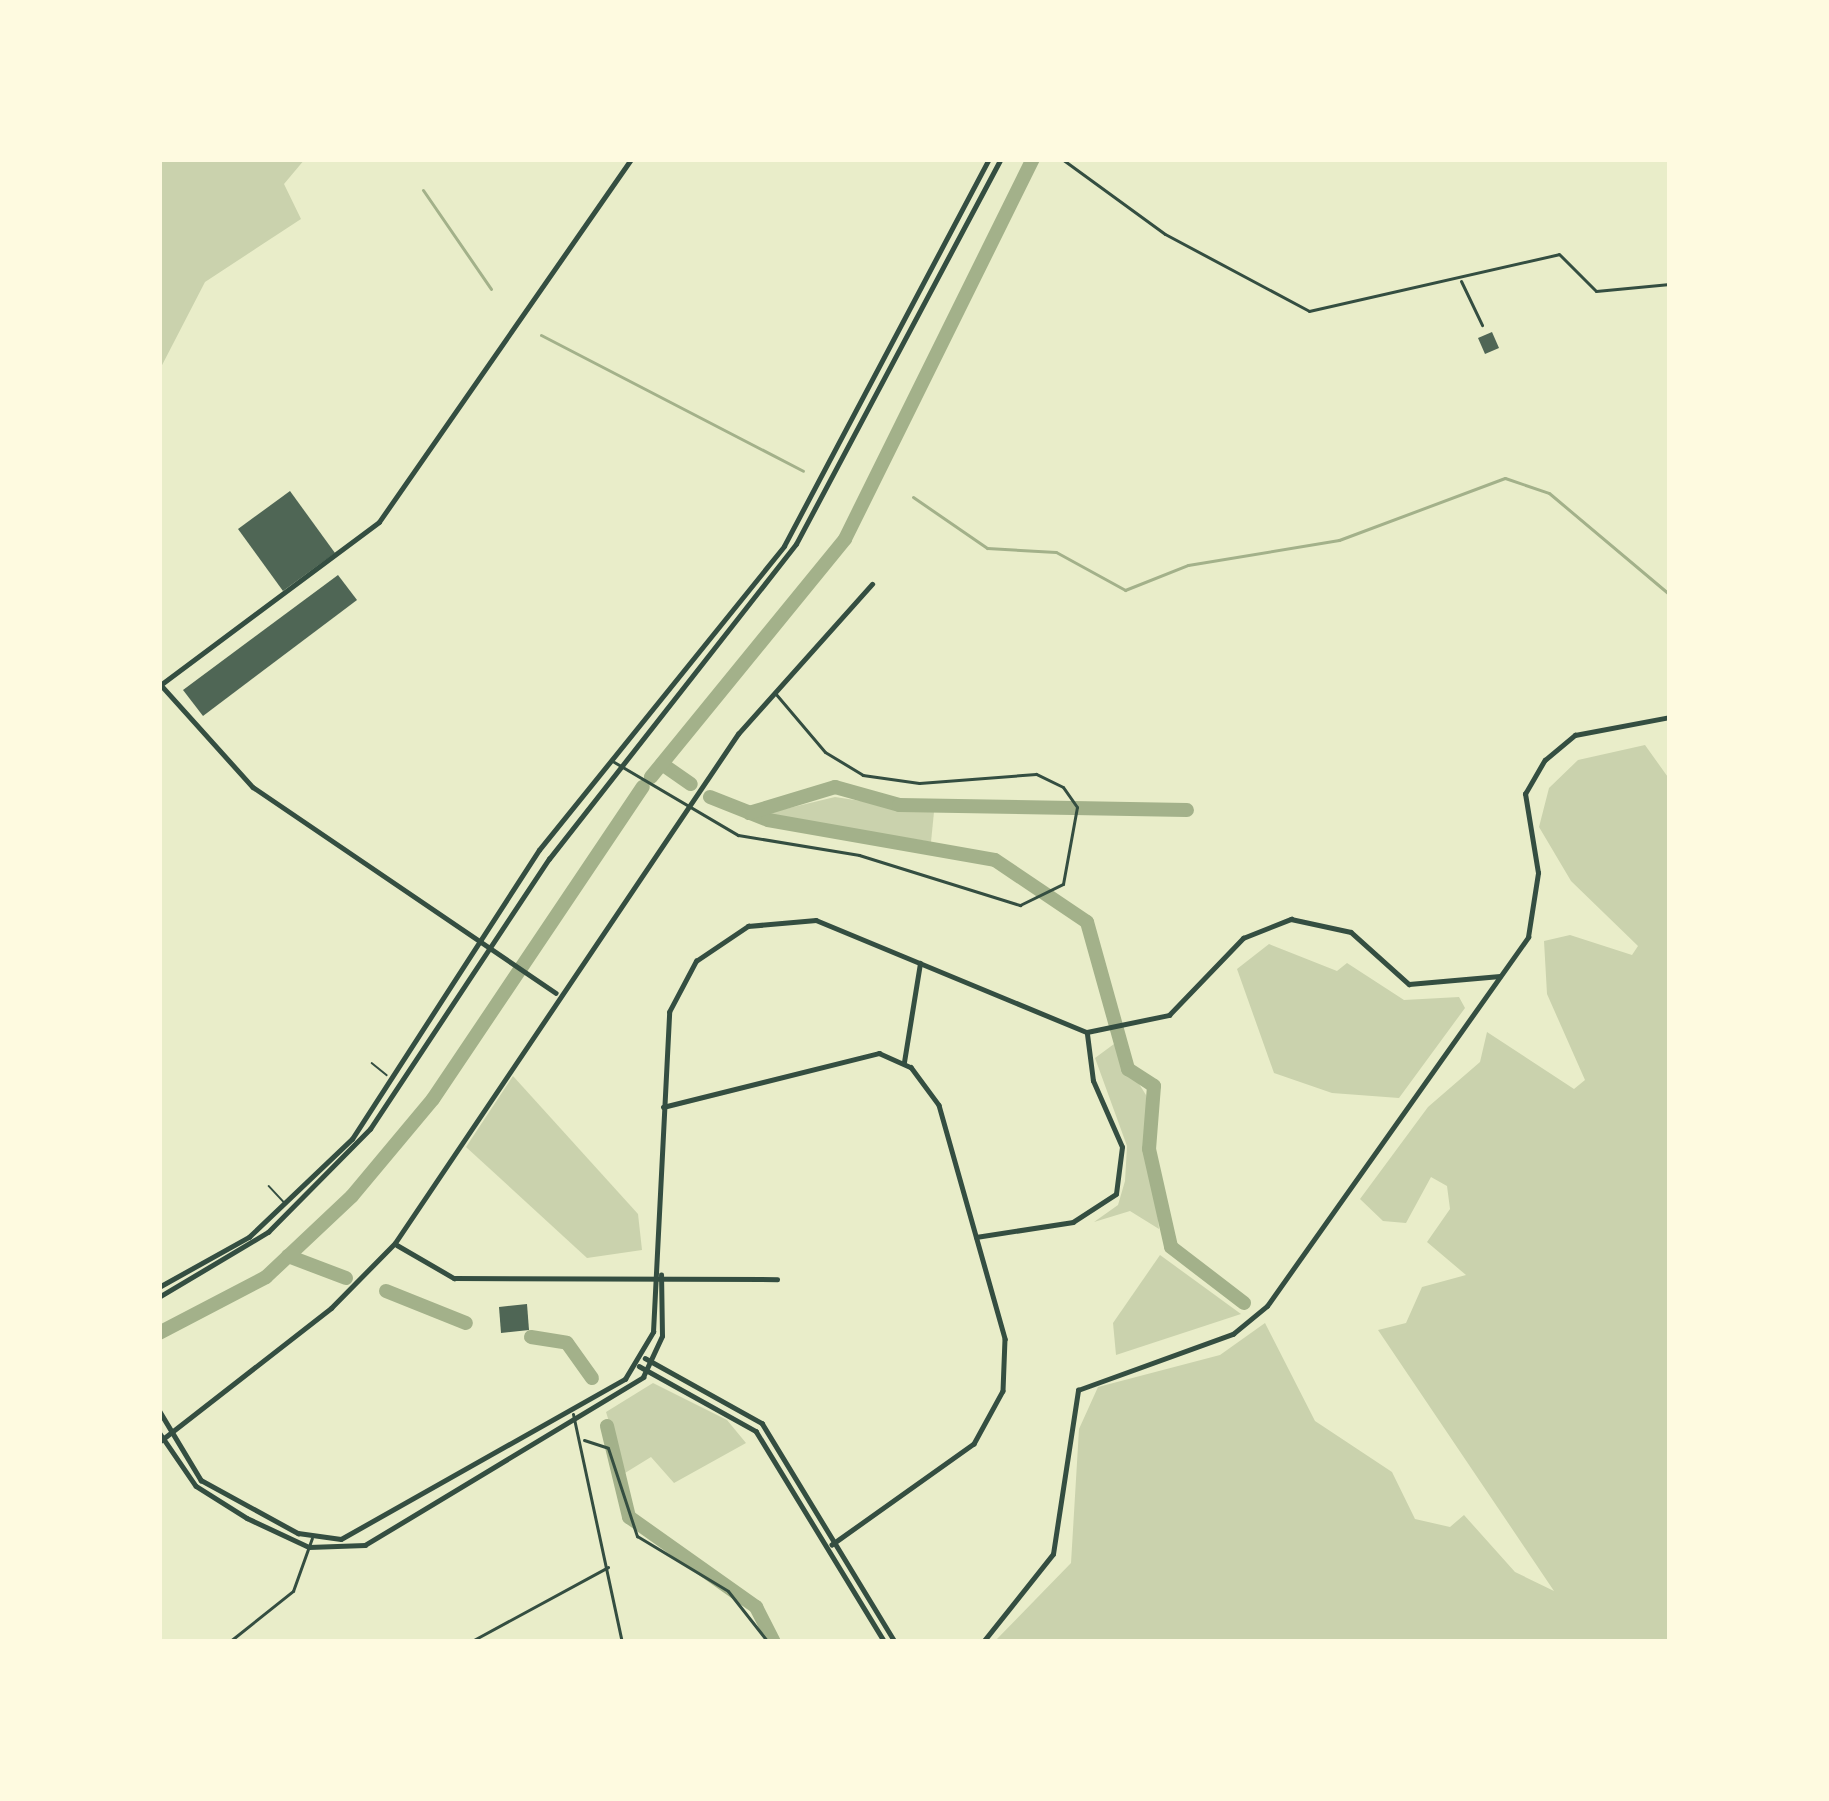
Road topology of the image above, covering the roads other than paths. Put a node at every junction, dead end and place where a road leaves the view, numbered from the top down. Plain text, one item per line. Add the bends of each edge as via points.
1 (631, 159) edge
2 (989, 159) edge
3 (1001, 159) edge
4 (1062, 159) edge
5 (1460, 279) junction
6 (1670, 284) edge
7 (1482, 325) dead end
8 (872, 584) dead end
9 (160, 686) edge
10 (775, 692) junction
11 (1670, 717) edge
12 (613, 760) junction
13 (621, 768) junction
14 (684, 810) junction
15 (478, 944) junction
16 (492, 954) junction
17 (920, 963) junction
18 (1500, 976) junction
19 (557, 994) junction
20 (1087, 1032) junction
21 (904, 1062) junction
22 (372, 1063) dead end
23 (397, 1082) junction
24 (663, 1107) junction
25 (269, 1186) dead end
26 (287, 1206) junction
27 (976, 1237) junction
28 (395, 1243) junction
29 (659, 1272) junction
30 (777, 1279) dead end
31 (159, 1287) edge
32 (159, 1297) edge
33 (645, 1358) junction
34 (653, 1363) junction
35 (640, 1366) junction
36 (648, 1371) junction
37 (159, 1410) edge
38 (573, 1414) junction
39 (579, 1423) junction
40 (171, 1434) junction
41 (160, 1437) edge
42 (584, 1440) junction
43 (312, 1538) junction
44 (840, 1539) junction
45 (832, 1545) junction
46 (309, 1547) junction
47 (608, 1567) junction
48 (229, 1642) edge
49 (470, 1642) edge
50 (622, 1642) edge
51 (768, 1642) edge
52 (885, 1642) edge
53 (895, 1642) edge
54 (983, 1642) edge

1 - 9 street via 379,522
2 - 12 street via 805,514
3 - 13 street via 796,544
4 - 5 street via 1166,234 1309,311
5 - 6 street via 1559,254 1596,291
5 - 7 street
8 - 10 street
9 - 15 street via 253,787
10 - 14 street
10 - 14 street via 815,743 863,775 919,783 1036,774 1077,807 1054,896 1040,902 738,835
11 - 18 street via 1575,736 1545,760 1525,794 1536,907
12 - 13 street
12 - 15 street
13 - 14 street
13 - 16 street
14 - 19 street
15 - 16 street
15 - 23 street
16 - 19 street
16 - 23 street
17 - 20 street
17 - 21 street
17 - 24 street via 816,920 782,918 717,941 669,1012
18 - 20 street via 1408,984 1351,932 1291,919 1243,938 1169,1015 1130,1030
18 - 54 street via 1267,1306 1233,1334 1078,1390 1053,1554
19 - 28 street
20 - 27 street via 1093,1081 1122,1147 1116,1194 1085,1218
21 - 24 street via 868,1054
21 - 27 street via 939,1105
22 - 23 lane
23 - 26 street
23 - 32 street via 305,1202
24 - 29 street
25 - 26 lane
26 - 31 street
27 - 44 street via 1007,1356 993,1416 959,1457
28 - 29 street via 454,1278
28 - 40 street
29 - 30 street
29 - 33 street
29 - 34 street
33 - 34 street
33 - 35 street
34 - 36 street
34 - 44 street via 763,1423
35 - 36 street
35 - 38 street
36 - 39 street
36 - 45 street via 756,1431
37 - 40 street
38 - 39 street
38 - 43 street via 369,1532
39 - 42 street
39 - 46 street via 365,1545
40 - 41 street
40 - 43 street via 201,1480
41 - 46 street via 196,1486
42 - 47 street
42 - 51 street via 608,1448 637,1536 728,1591
43 - 46 street
44 - 45 street
44 - 53 street
45 - 52 street
46 - 48 street via 293,1591
47 - 49 street
47 - 50 street

